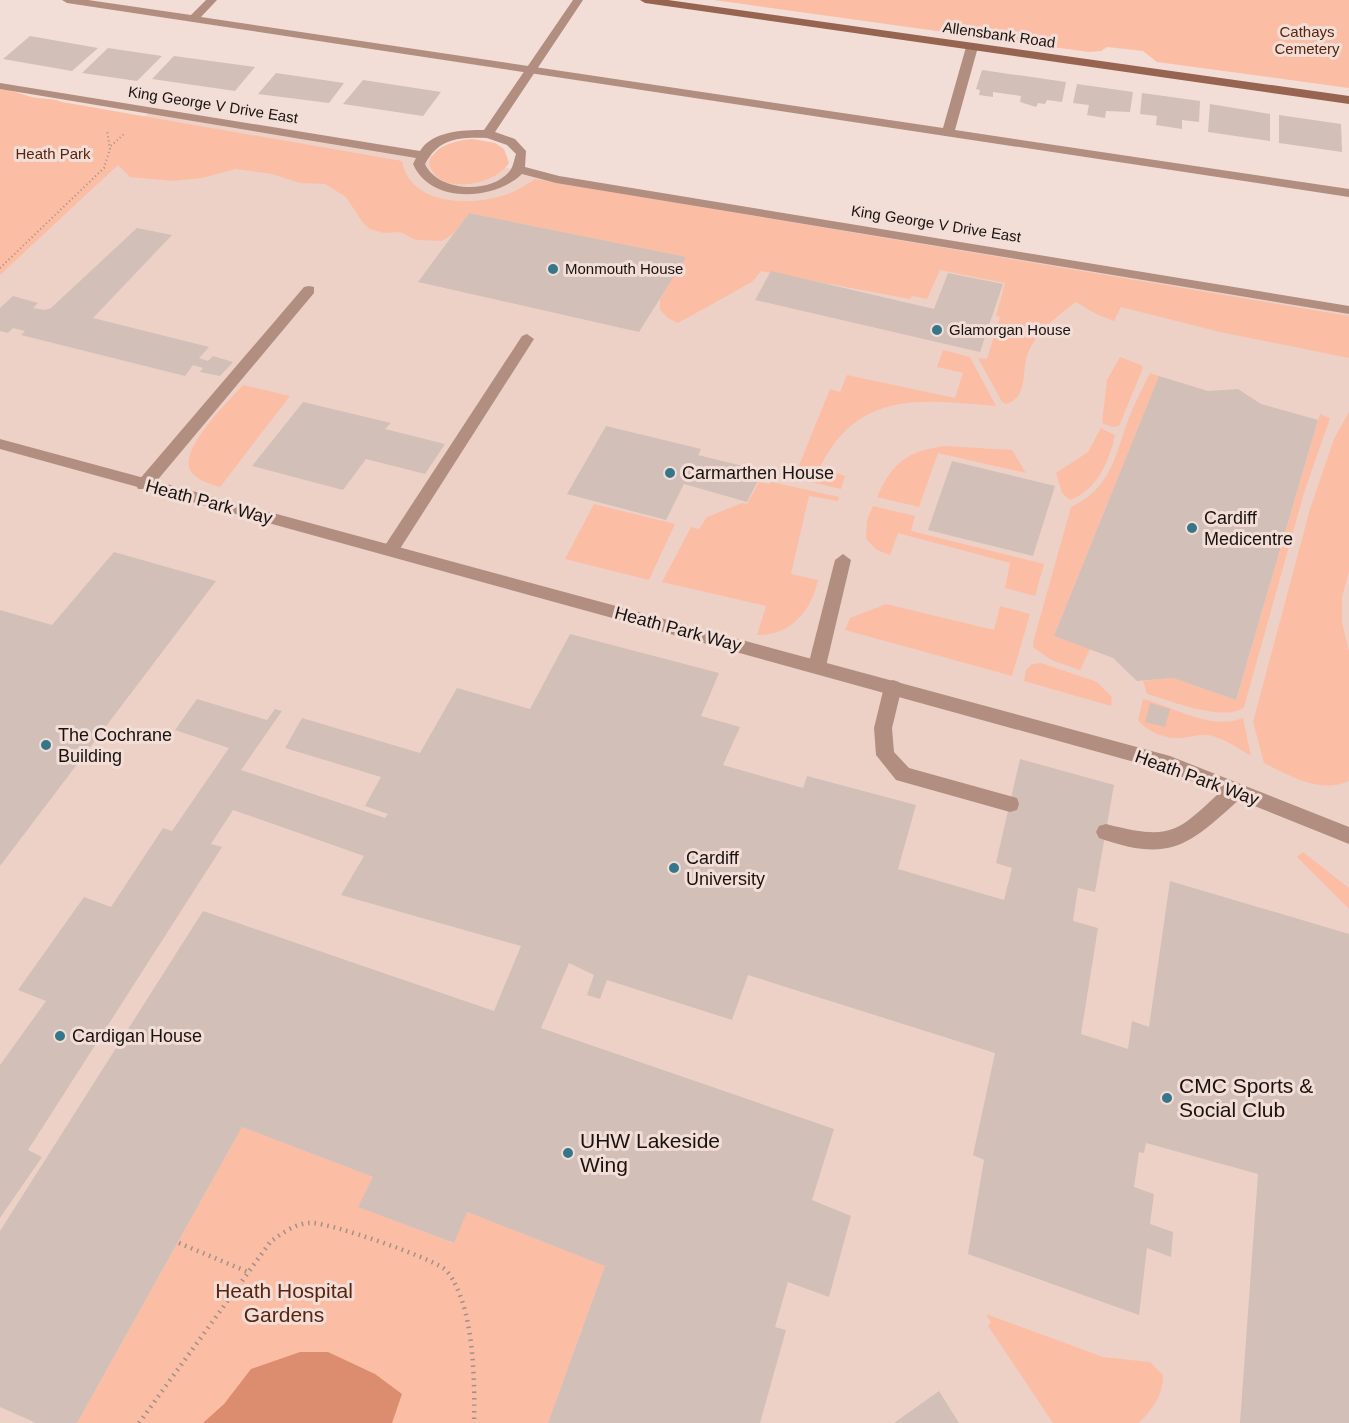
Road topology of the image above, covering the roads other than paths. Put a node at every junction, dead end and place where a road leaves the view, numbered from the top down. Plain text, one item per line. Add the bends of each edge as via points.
1 (67, 0) edge
2 (212, 0) edge
3 (578, 0) edge
4 (645, 0) edge
5 (194, 19) junction
6 (972, 47) junction
7 (530, 70) junction
8 (0, 86) edge
9 (1349, 100) edge
10 (948, 132) junction
11 (488, 134) junction
12 (421, 155) junction
13 (518, 170) junction
14 (1349, 193) edge
15 (309, 290) dead end
16 (1349, 310) edge
17 (527, 339) dead end
18 (0, 444) edge
19 (144, 485) junction
20 (390, 551) junction
21 (843, 560) dead end
22 (817, 666) junction
23 (893, 687) junction
24 (1235, 791) junction
25 (1010, 804) dead end
26 (1106, 832) dead end
27 (1349, 836) edge

1 - 5 street
2 - 5 street
3 - 7 street
4 - 6 street, Allensbank Road
5 - 7 street
6 - 9 street, Allensbank Road
6 - 10 street
7 - 10 street
7 - 11 street
8 - 12 street, King George V Drive East
10 - 14 street
11 - 12 street via 442,139
11 - 13 street via 518,148 522,162
12 - 13 street via 418,164 427,180 453,190 485,189 500,184
13 - 16 street, King George V Drive East
15 - 19 street
17 - 20 street
18 - 19 street, Heath Park Way
19 - 20 street, Heath Park Way
20 - 22 street, Heath Park Way
21 - 22 street
22 - 23 street, Heath Park Way
23 - 24 street, Heath Park Way via 1170,764
23 - 25 street via 883,728 885,755 903,774
24 - 26 street via 1181,839 1158,844
24 - 27 street, Heath Park Way

